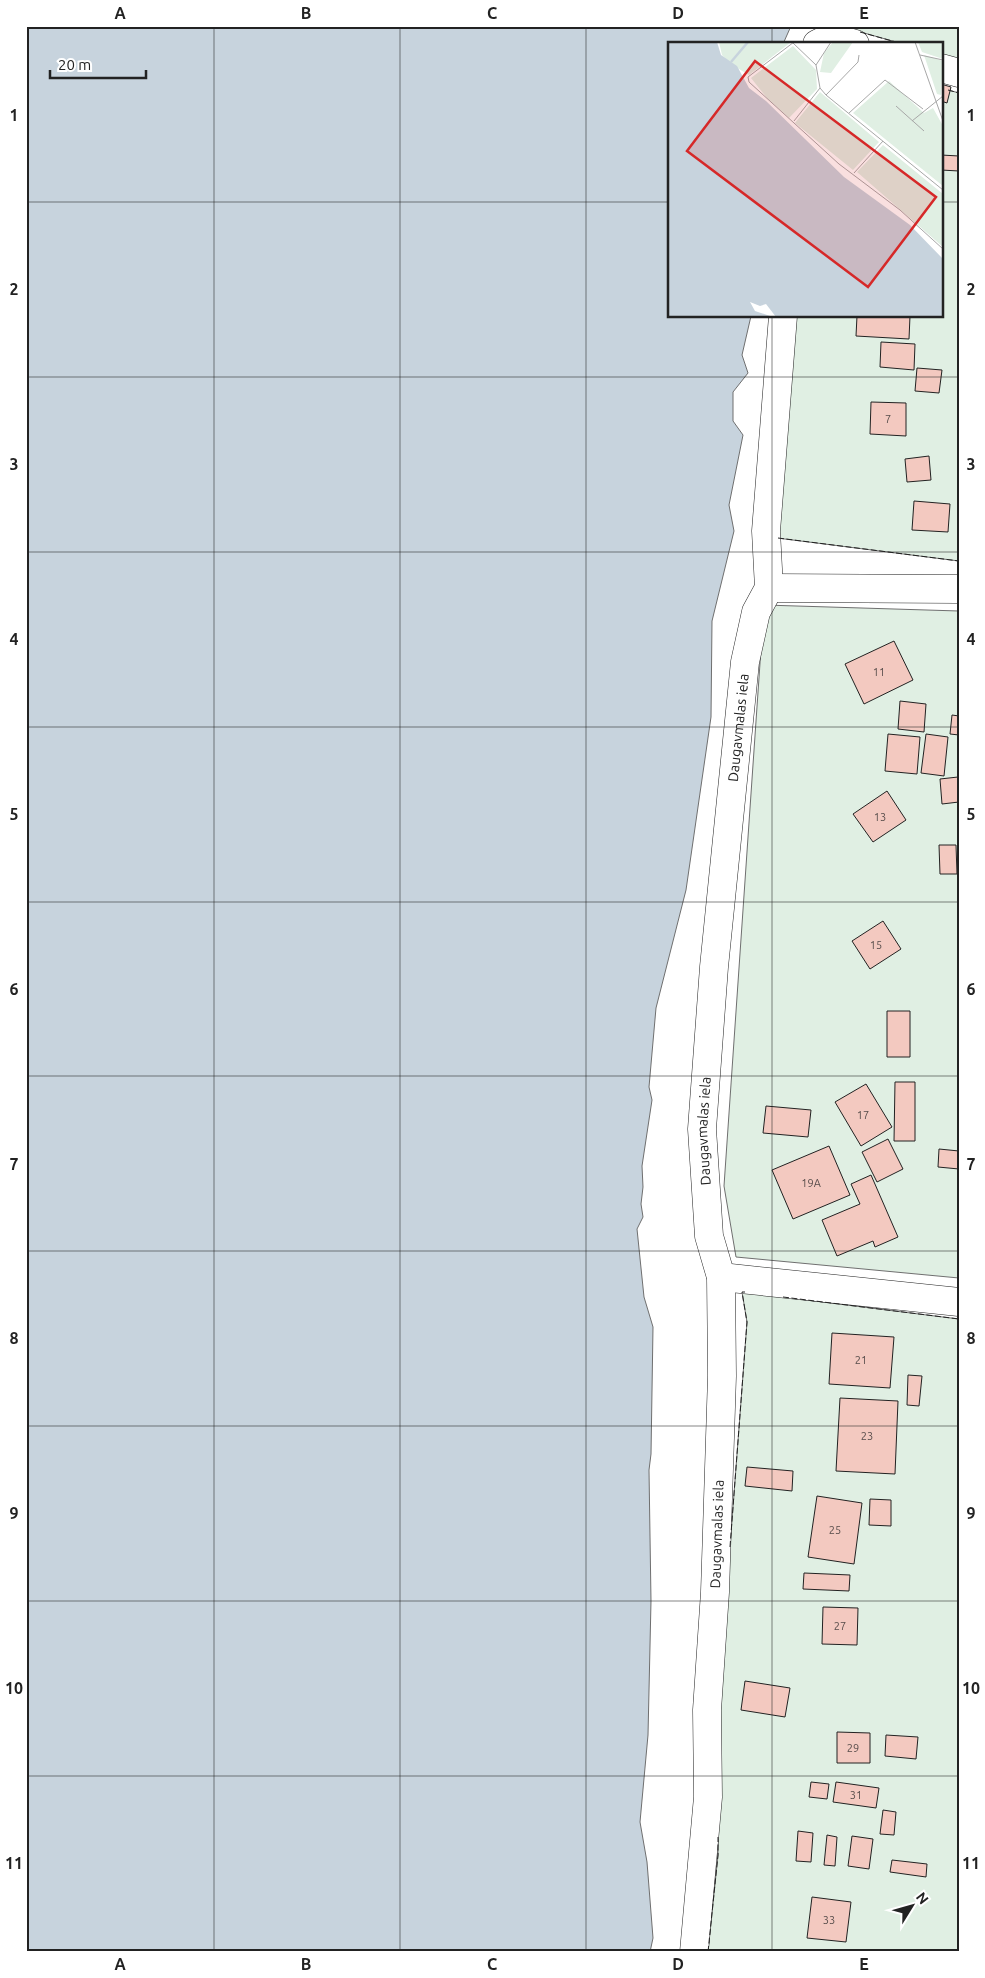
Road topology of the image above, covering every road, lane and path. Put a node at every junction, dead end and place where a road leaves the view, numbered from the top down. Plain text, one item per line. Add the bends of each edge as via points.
1 (942, 68) edge
2 (959, 73) edge
3 (783, 318) edge
4 (770, 588) junction
5 (959, 589) edge
6 (721, 1277) junction
7 (959, 1302) edge
8 (694, 1952) edge

1 - 2 street
3 - 4 street via 766,531
4 - 5 street
4 - 6 street, Daugavmalas iela via 756,612 745,662 714,967 702,1129 709,1236
6 - 7 street
6 - 8 street, Daugavmalas iela via 722,1376 715,1592 707,1710 708,1797

